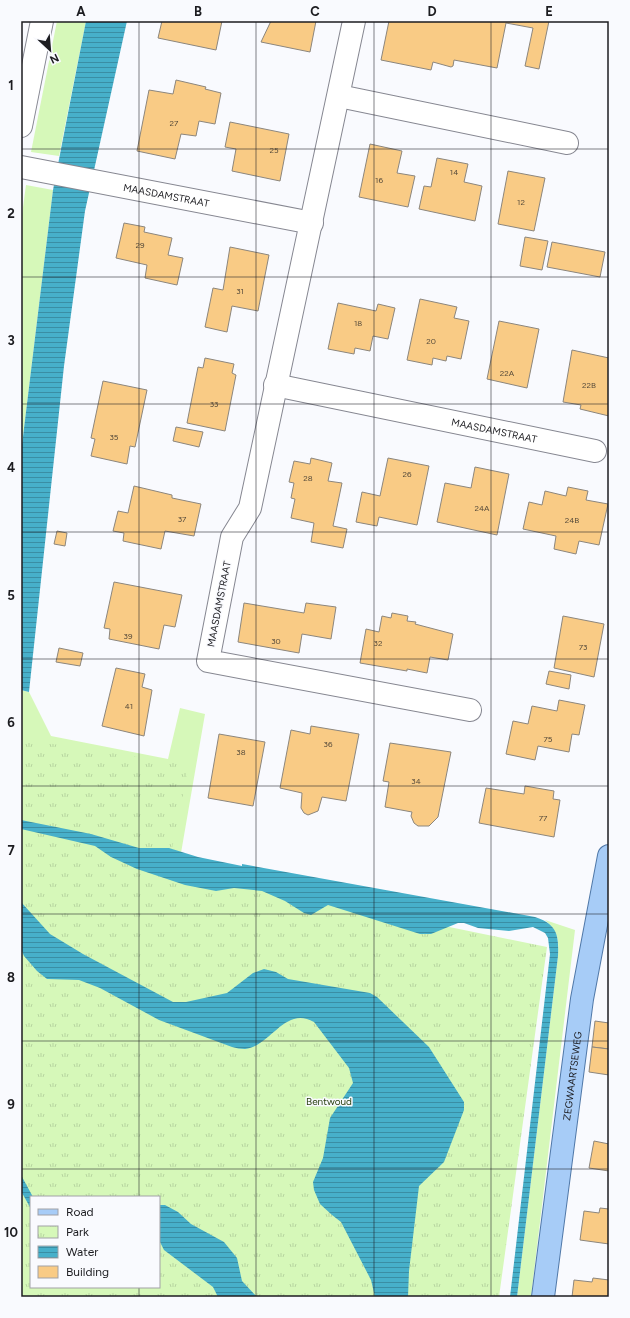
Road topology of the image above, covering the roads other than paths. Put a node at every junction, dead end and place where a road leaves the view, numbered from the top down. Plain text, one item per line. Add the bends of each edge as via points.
1 (42, 21) edge
2 (354, 21) edge
3 (339, 96) junction
4 (21, 126) edge
5 (567, 143) dead end
6 (21, 167) edge
7 (312, 224) junction
8 (275, 385) junction
9 (595, 451) dead end
10 (470, 710) dead end
11 (609, 856) edge
12 (543, 1297) edge

1 - 4 street
2 - 3 street, MAASDAMSTRAAT
3 - 5 street
3 - 7 street, MAASDAMSTRAAT
6 - 7 street, MAASDAMSTRAAT
7 - 8 street, MAASDAMSTRAAT
8 - 9 street, MAASDAMSTRAAT
8 - 10 street, MAASDAMSTRAAT via 250,508 232,537 208,661
11 - 12 main road, ZEGWAARTSEWEG via 582,999

